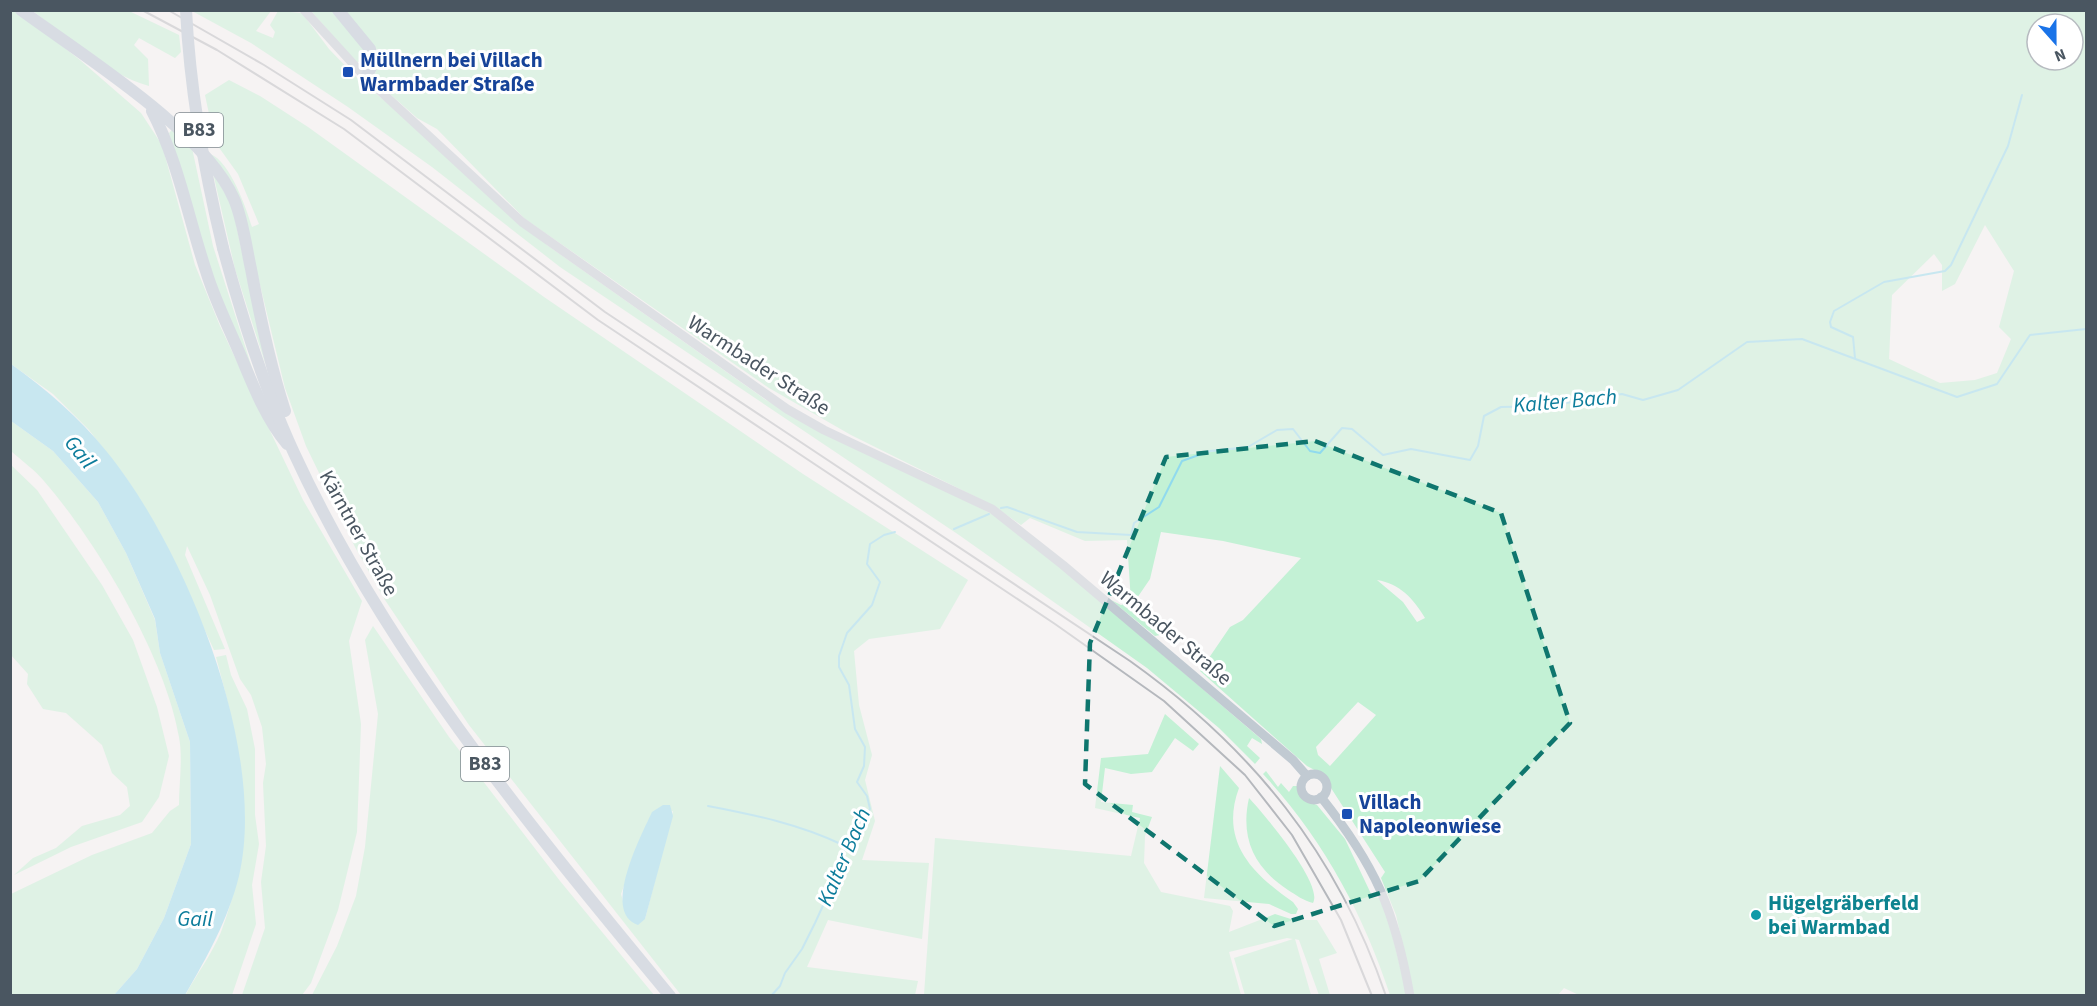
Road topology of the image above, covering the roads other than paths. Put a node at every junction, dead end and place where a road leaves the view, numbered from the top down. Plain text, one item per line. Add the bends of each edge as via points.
1 (21, 10) edge
2 (186, 10) edge
3 (304, 10) edge
4 (338, 10) edge
5 (366, 78) junction
6 (149, 105) junction
7 (287, 436) junction
8 (293, 452) junction
9 (1306, 776) junction
10 (1321, 797) junction
11 (670, 996) edge
12 (1410, 996) edge

1 - 6 main road
2 - 7 main road, Kärntner Straße / B83, bridge via 204,162 223,248 257,362
3 - 5 street, Warmbader Straße
4 - 5 main road via 370,49 373,63
5 - 9 street, Warmbader Straße via 522,222 750,384 824,430 992,509 1011,523 1293,760
6 - 7 main road via 197,147 222,177 234,200 288,419
6 - 8 main road via 165,136 207,274 276,431
7 - 8 main road, Kärntner Straße / B83
8 - 11 main road, Kärntner Straße / B83 via 343,550 419,672 517,806
9 - 10 street, Warmbader Straße via 1319,775 1325,781 1326,791
9 - 10 street, Warmbader Straße via 1303,794 1314,800
10 - 12 street, Warmbader Straße via 1363,854 1388,903

